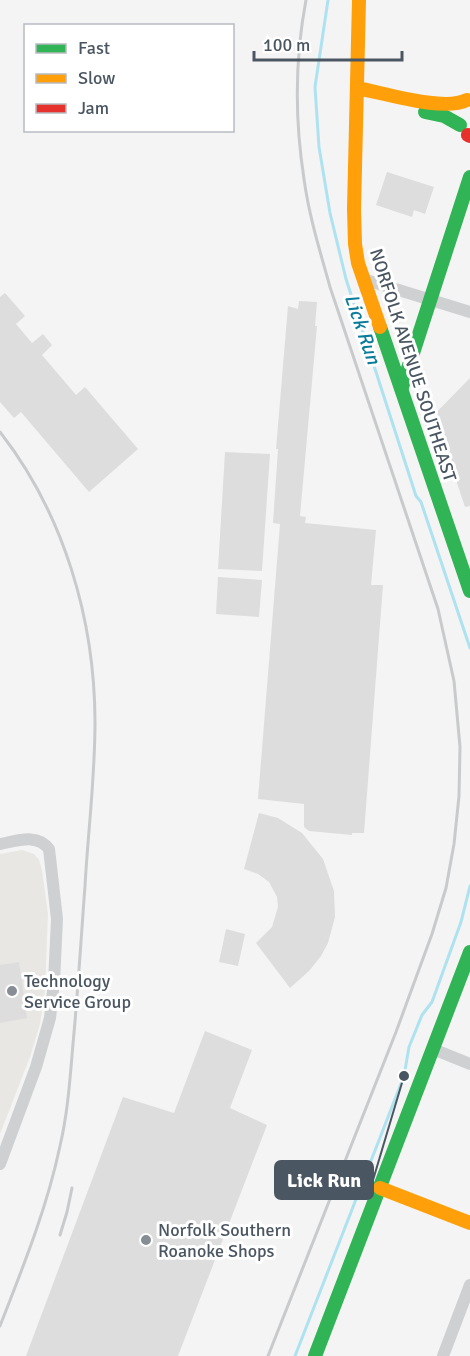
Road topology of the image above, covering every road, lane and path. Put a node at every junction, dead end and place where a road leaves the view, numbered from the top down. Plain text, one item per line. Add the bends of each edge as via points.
1 (359, 0) edge
2 (357, 93) junction
3 (469, 99) edge
4 (467, 133) edge
5 (470, 177) edge
6 (363, 279) junction
7 (430, 299) junction
8 (470, 312) edge
9 (402, 387) junction
10 (470, 591) edge
11 (3, 843) edge
12 (470, 952) edge
13 (433, 1049) junction
14 (470, 1064) edge
15 (0, 1164) edge
16 (380, 1188) junction
17 (470, 1223) edge
18 (470, 1285) edge
19 (315, 1356) edge
20 (443, 1356) edge

1 - 2 street, NORFOLK AVENUE SOUTHEAST
2 - 3 street via 443,105
2 - 4 street via 444,116
2 - 6 street, NORFOLK AVENUE SOUTHEAST via 354,233
3 - 4 street via 458,117
5 - 7 street
6 - 7 street
6 - 9 street, NORFOLK AVENUE SOUTHEAST
7 - 8 street
7 - 9 street
9 - 10 street, NORFOLK AVENUE SOUTHEAST
11 - 15 street via 31,838 49,849 57,919 54,982 45,1040
12 - 13 street
13 - 14 street
13 - 16 street
16 - 17 street
16 - 19 street
18 - 20 street

